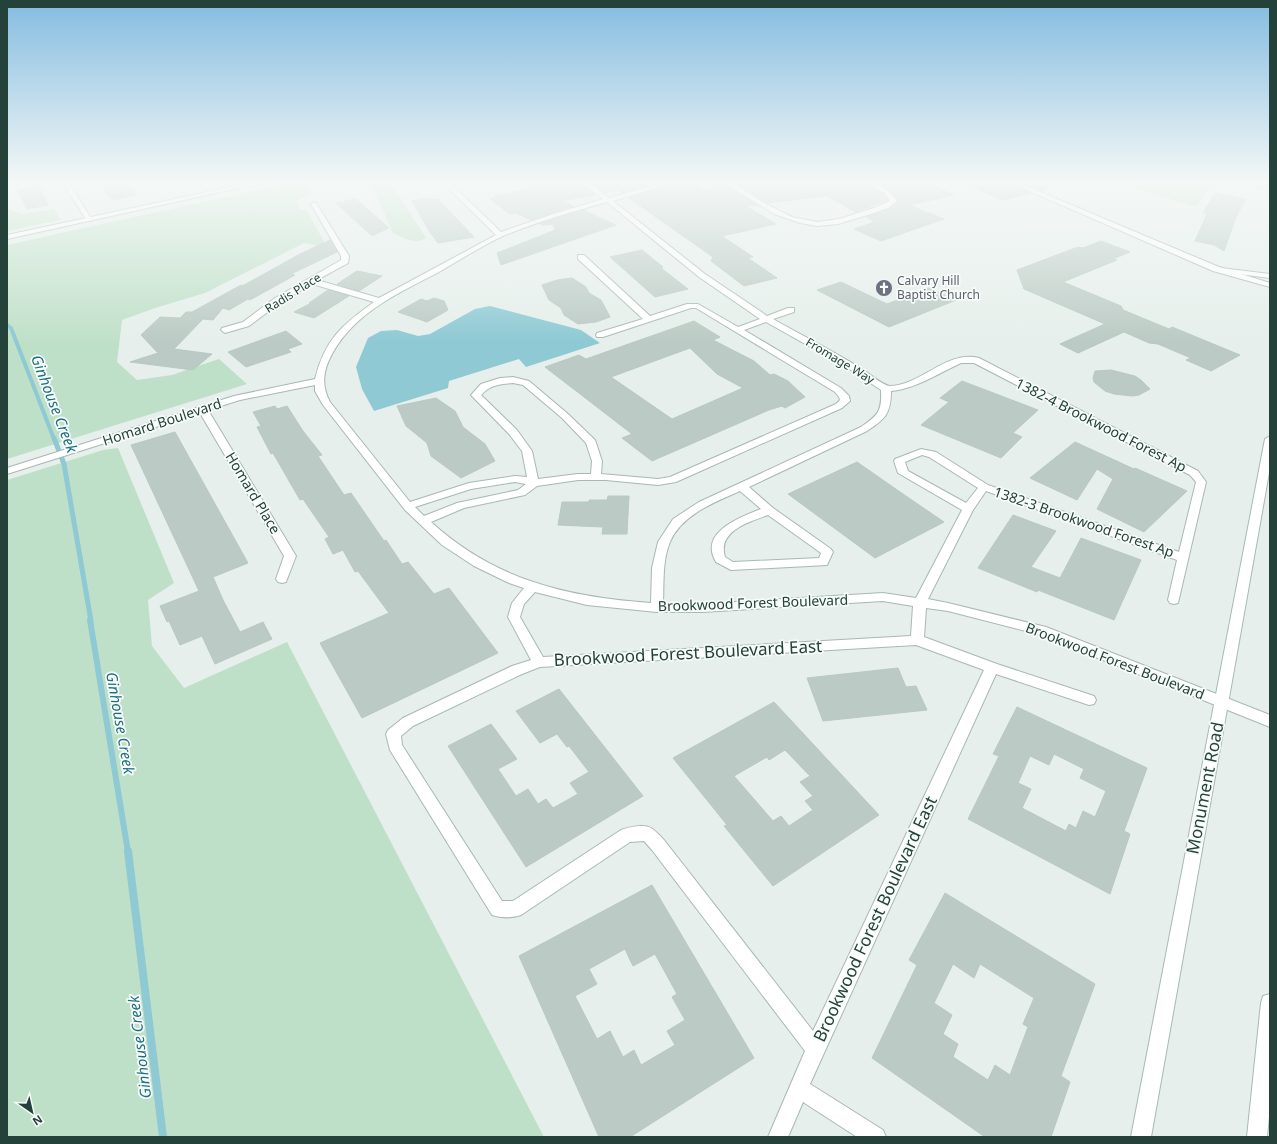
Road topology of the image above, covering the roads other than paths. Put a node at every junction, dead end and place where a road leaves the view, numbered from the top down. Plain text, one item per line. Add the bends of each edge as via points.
1 (334, 236) edge
2 (497, 236) edge
3 (653, 236) edge
4 (1139, 236) edge
5 (581, 258) dead end
6 (1216, 269) junction
7 (1270, 276) edge
8 (312, 281) junction
9 (1270, 285) edge
10 (380, 300) junction
11 (791, 310) dead end
12 (648, 319) junction
13 (768, 319) junction
14 (225, 330) dead end
15 (737, 330) junction
16 (600, 335) dead end
17 (319, 381) junction
18 (886, 389) junction
19 (202, 409) junction
20 (1270, 440) edge
21 (7, 471) edge
22 (1267, 476) edge
23 (596, 477) junction
24 (534, 483) junction
25 (480, 484) junction
26 (741, 486) junction
27 (984, 487) junction
28 (486, 500) junction
29 (408, 506) junction
30 (968, 509) junction
31 (769, 510) junction
32 (423, 522) junction
33 (1184, 558) junction
34 (282, 579) dead end
35 (531, 588) junction
36 (1174, 600) dead end
37 (920, 602) junction
38 (657, 608) junction
39 (917, 640) junction
40 (539, 662) junction
41 (992, 668) junction
42 (1089, 700) dead end
43 (1221, 702) junction
44 (1270, 721) edge
45 (1270, 1003) edge
46 (815, 1049) junction
47 (798, 1088) junction
48 (778, 1137) edge
49 (876, 1137) edge
50 (1141, 1137) edge
51 (1256, 1137) edge

1 - 8 street, Radis Place via 345,256 345,261
2 - 10 street
3 - 13 street, Fromage Way via 723,291
4 - 6 street
5 - 12 street
6 - 7 street
6 - 9 street
8 - 10 street
8 - 14 street, Radis Place via 278,300 246,324
10 - 17 street via 351,322 335,341 324,361
11 - 13 street
12 - 15 street via 690,306 698,306
12 - 16 street
13 - 15 street
13 - 18 street, Fromage Way
15 - 23 street via 838,390 844,396 844,401 839,406 672,480 658,482
17 - 19 street, Homard Boulevard via 268,391
17 - 29 street, Brookwood Forest Boulevard via 320,391 326,403
18 - 26 street, Fromage Way via 887,404 883,416 864,429
18 - 33 street, 1382-4 Brookwood Forest Ap via 914,382 959,360 976,360 1194,473 1202,482
19 - 21 street, Homard Boulevard
19 - 34 street, Homard Place via 290,556
20 - 22 street, Monument Road
22 - 43 street, Monument Road
23 - 24 street
23 - 24 street via 597,461 591,442 526,383 513,380 484,386 476,395 514,432 527,451
24 - 25 street via 515,478
24 - 28 street via 521,493
25 - 28 street
25 - 29 street
26 - 31 street
26 - 38 street, Fromage Way via 703,504 677,522 664,542 658,568
27 - 30 street
27 - 30 street, 1382-3 Brookwood Forest Ap via 932,454 921,452 899,461 903,473
27 - 33 street, 1382-3 Brookwood Forest Ap
28 - 32 street via 461,505
29 - 32 street, Brookwood Forest Boulevard
30 - 37 street
31 - 31 street via 827,552 823,562 731,566 720,559 717,546 725,532 738,522
32 - 35 street, Brookwood Forest Boulevard via 475,563
33 - 36 street, 1382-4 Brookwood Forest Ap
35 - 38 street, Brookwood Forest Boulevard via 570,598
35 - 40 street, Brookwood Forest Boulevard East via 518,603 514,617
37 - 38 street, Brookwood Forest Boulevard via 884,597 702,608
37 - 39 street
37 - 43 street, Brookwood Forest Boulevard via 1041,630
39 - 40 street, Brookwood Forest Boulevard East
39 - 41 street, Brookwood Forest Boulevard East
40 - 46 street, Brookwood Forest Boulevard East via 408,722 393,734 395,746 498,909 515,909 628,835 647,834
41 - 42 street
41 - 46 street, Brookwood Forest Boulevard East
43 - 44 street, Brookwood Forest Boulevard
43 - 50 street, Monument Road
45 - 51 street
46 - 47 street
47 - 48 street
47 - 49 street

